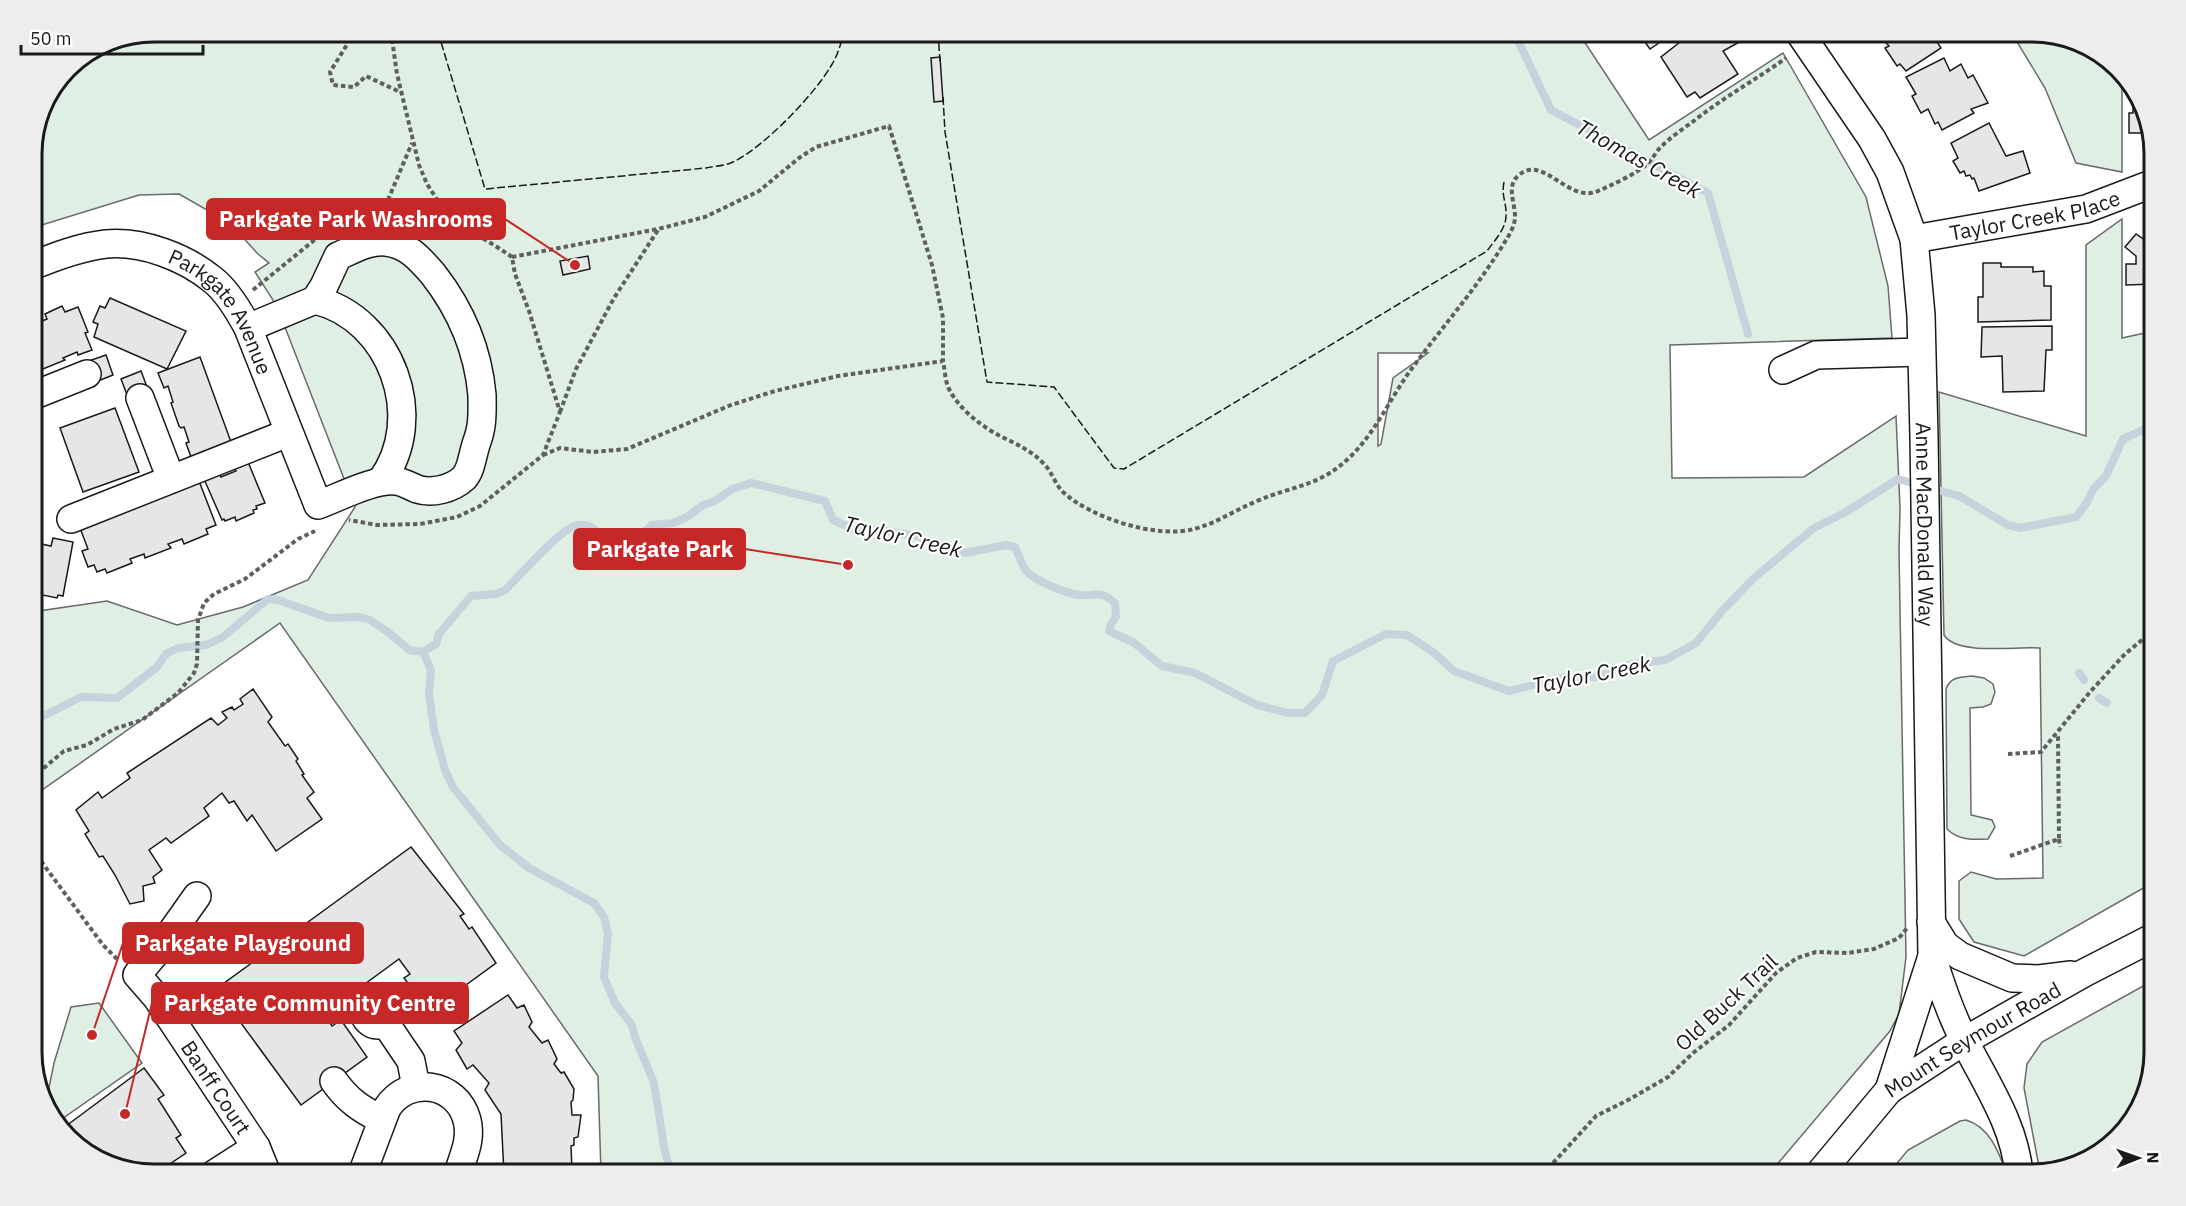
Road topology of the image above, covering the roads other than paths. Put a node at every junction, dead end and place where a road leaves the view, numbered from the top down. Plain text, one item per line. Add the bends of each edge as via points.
1 (1805, 42) edge
2 (2144, 187) edge
3 (1914, 239) junction
4 (42, 262) edge
5 (315, 300) junction
6 (242, 316) junction
7 (1921, 352) junction
8 (1783, 370) dead end
9 (87, 374) dead end
10 (42, 392) edge
11 (140, 398) dead end
12 (288, 433) junction
13 (171, 479) junction
14 (381, 481) junction
15 (71, 519) dead end
16 (197, 896) dead end
17 (1919, 920) junction
18 (2144, 942) edge
19 (1932, 956) junction
20 (2084, 973) junction
21 (386, 1024) dead end
22 (1964, 1041) junction
23 (334, 1081) dead end
24 (416, 1087) junction
25 (1889, 1089) junction
26 (382, 1120) junction
27 (256, 1147) junction
28 (230, 1164) edge
29 (263, 1164) edge
30 (366, 1164) edge
31 (461, 1164) edge
32 (1827, 1164) edge
33 (2018, 1164) edge

1 - 3 street, Anne MacDonald Way via 1877,147
2 - 3 street, Taylor Creek Place via 2085,209
3 - 7 street, Anne MacDonald Way
4 - 6 street, Parkgate Avenue via 109,244 156,250 184,261 214,281
5 - 6 street
5 - 14 street via 330,303 366,329 389,359 398,380 399,444 392,467
5 - 14 street via 338,256 368,244 402,246 420,258 442,287 473,342 482,406 481,430 469,470 442,490 428,491 397,481
6 - 12 street, Parkgate Avenue
7 - 8 street via 1816,355
7 - 17 street, Anne MacDonald Way via 1925,514
9 - 10 street
11 - 13 street
12 - 13 street
12 - 14 street, Parkgate Avenue via 324,511
13 - 15 street
16 - 27 street, Banff Court via 136,975 157,998
17 - 19 street, Anne MacDonald Way
17 - 20 street via 1960,956 2012,978
18 - 20 street, Mount Seymour Road
19 - 22 street, Anne MacDonald Way
19 - 25 street
20 - 22 street, Mount Seymour Road
21 - 24 street via 411,1061
22 - 25 street, Mount Seymour Road
22 - 33 street, Anne MacDonald Way via 2005,1118
23 - 26 street via 346,1098
24 - 26 street via 393,1099
24 - 31 street via 445,1092 463,1108 469,1142
25 - 32 street, Mount Seymour Road
26 - 30 street
27 - 28 street
27 - 29 street, Banff Court

